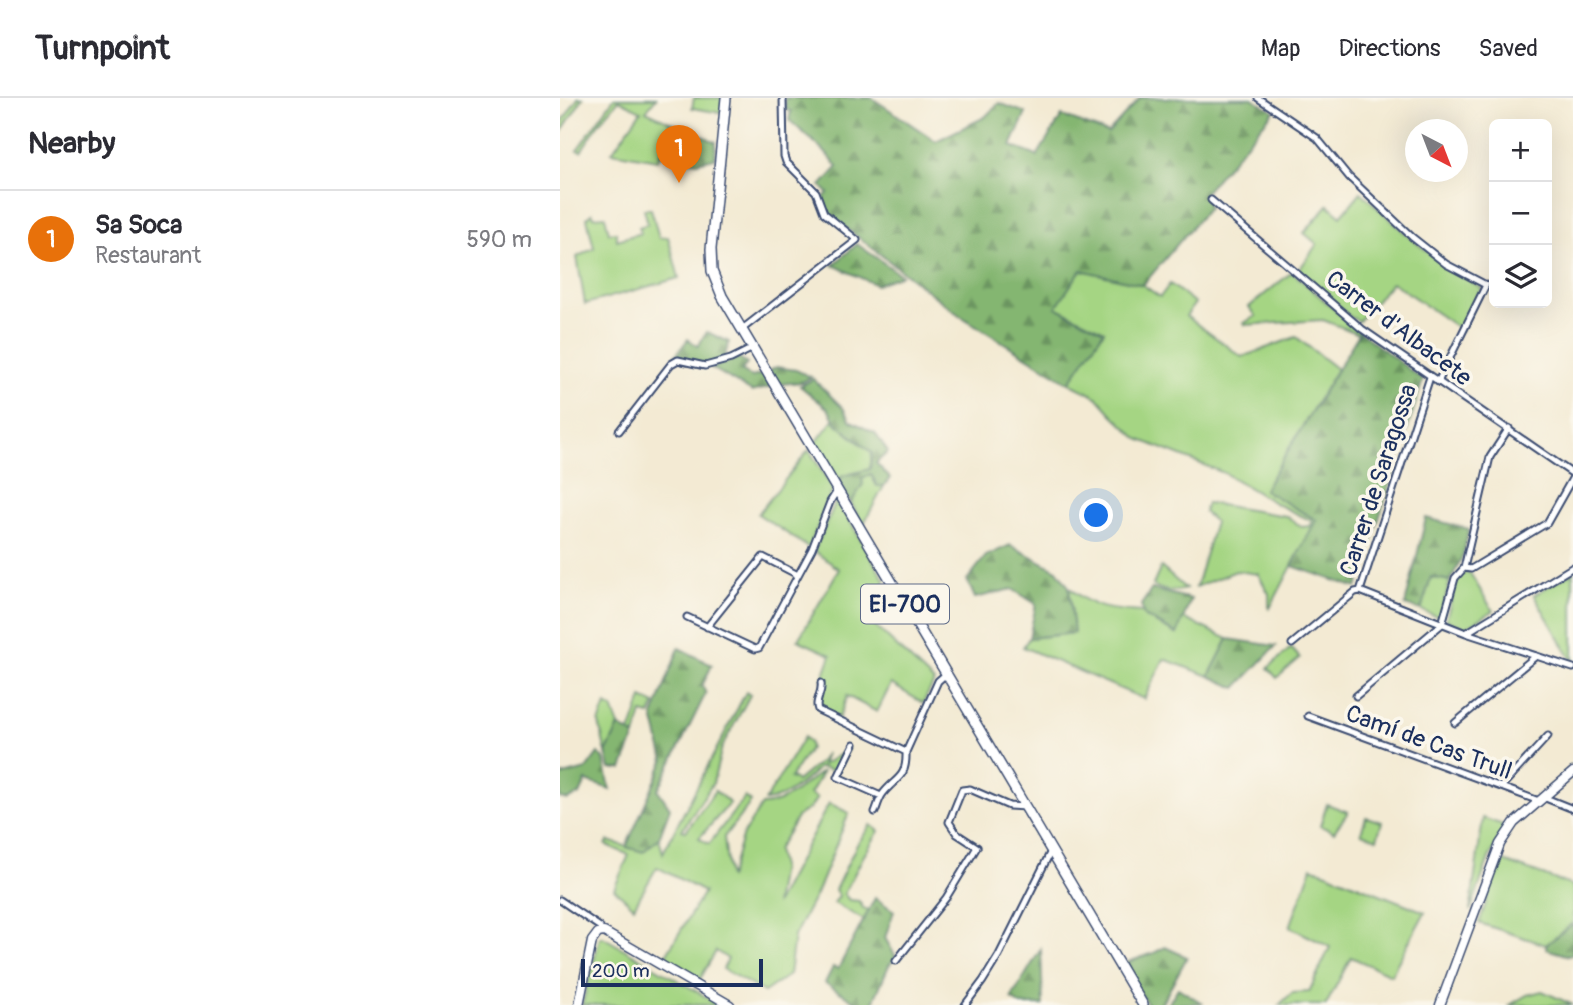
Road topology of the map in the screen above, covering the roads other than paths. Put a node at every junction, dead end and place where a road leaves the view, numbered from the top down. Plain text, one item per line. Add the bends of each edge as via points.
1 (726, 98) edge
2 (783, 98) edge
3 (1258, 98) edge
4 (1211, 200) dead end
5 (741, 330) junction
6 (753, 348) junction
7 (1430, 377) junction
8 (1438, 382) junction
9 (1509, 428) junction
10 (619, 431) dead end
11 (1573, 475) edge
12 (837, 491) junction
13 (1573, 567) edge
14 (1464, 568) junction
15 (797, 575) junction
16 (1360, 592) junction
17 (687, 617) dead end
18 (1443, 624) junction
19 (707, 627) junction
20 (1466, 633) junction
21 (1292, 644) dead end
22 (1536, 656) junction
23 (1573, 668) edge
24 (946, 674) junction
25 (821, 683) dead end
26 (1356, 696) dead end
27 (1308, 716) dead end
28 (1455, 723) dead end
29 (1548, 736) dead end
30 (855, 744) dead end
31 (906, 752) junction
32 (1573, 772) edge
33 (1502, 786) junction
34 (881, 796) junction
35 (1541, 799) junction
36 (1026, 807) junction
37 (1573, 809) edge
38 (875, 812) dead end
39 (1051, 851) junction
40 (560, 900) edge
41 (601, 932) junction
42 (895, 961) dead end
43 (579, 1005) edge
44 (730, 1005) edge
45 (965, 1005) edge
46 (1143, 1005) edge
47 (1440, 1005) edge

1 - 5 main road, EI-700 via 711,261 716,284
2 - 5 street via 786,162 816,191 824,213 857,240
3 - 8 street via 1317,138 1349,177 1412,237 1446,264 1486,285
4 - 7 street, Carrer d'Albacete via 1355,324
5 - 6 main road, EI-700
6 - 10 street via 705,366 678,360 671,364
6 - 12 main road, EI-700
7 - 8 street, Carrer d'Albacete
7 - 16 street, Carrer de Saragossa
8 - 9 street, Carrer d'Albacete
9 - 11 street, Carrer d'Albacete
9 - 14 street via 1490,457
11 - 14 street via 1547,523 1471,569
12 - 15 street
12 - 24 main road, EI-700
13 - 20 street
14 - 18 street via 1455,578
15 - 19 street via 763,557
15 - 19 street via 759,648
16 - 18 street
16 - 21 street, Carrer de Saragossa
17 - 19 street
18 - 20 street
18 - 26 street
20 - 22 street
22 - 23 street
22 - 28 street
24 - 31 street via 938,681
24 - 36 main road, EI-700
25 - 31 street via 818,710
27 - 33 street, Camí de Cas Trull
29 - 33 street
30 - 34 street via 838,778
31 - 34 street via 902,774
32 - 35 street
33 - 35 street, Camí de Cas Trull
34 - 38 street
35 - 37 street, Camí de Cas Trull
35 - 47 street via 1514,823 1500,844
36 - 39 main road, EI-700
36 - 42 street via 1009,806 962,789 949,822 957,834 977,847 946,898
39 - 45 street via 999,955
39 - 46 main road, EI-700
40 - 41 street
41 - 43 street via 592,941
41 - 44 street

